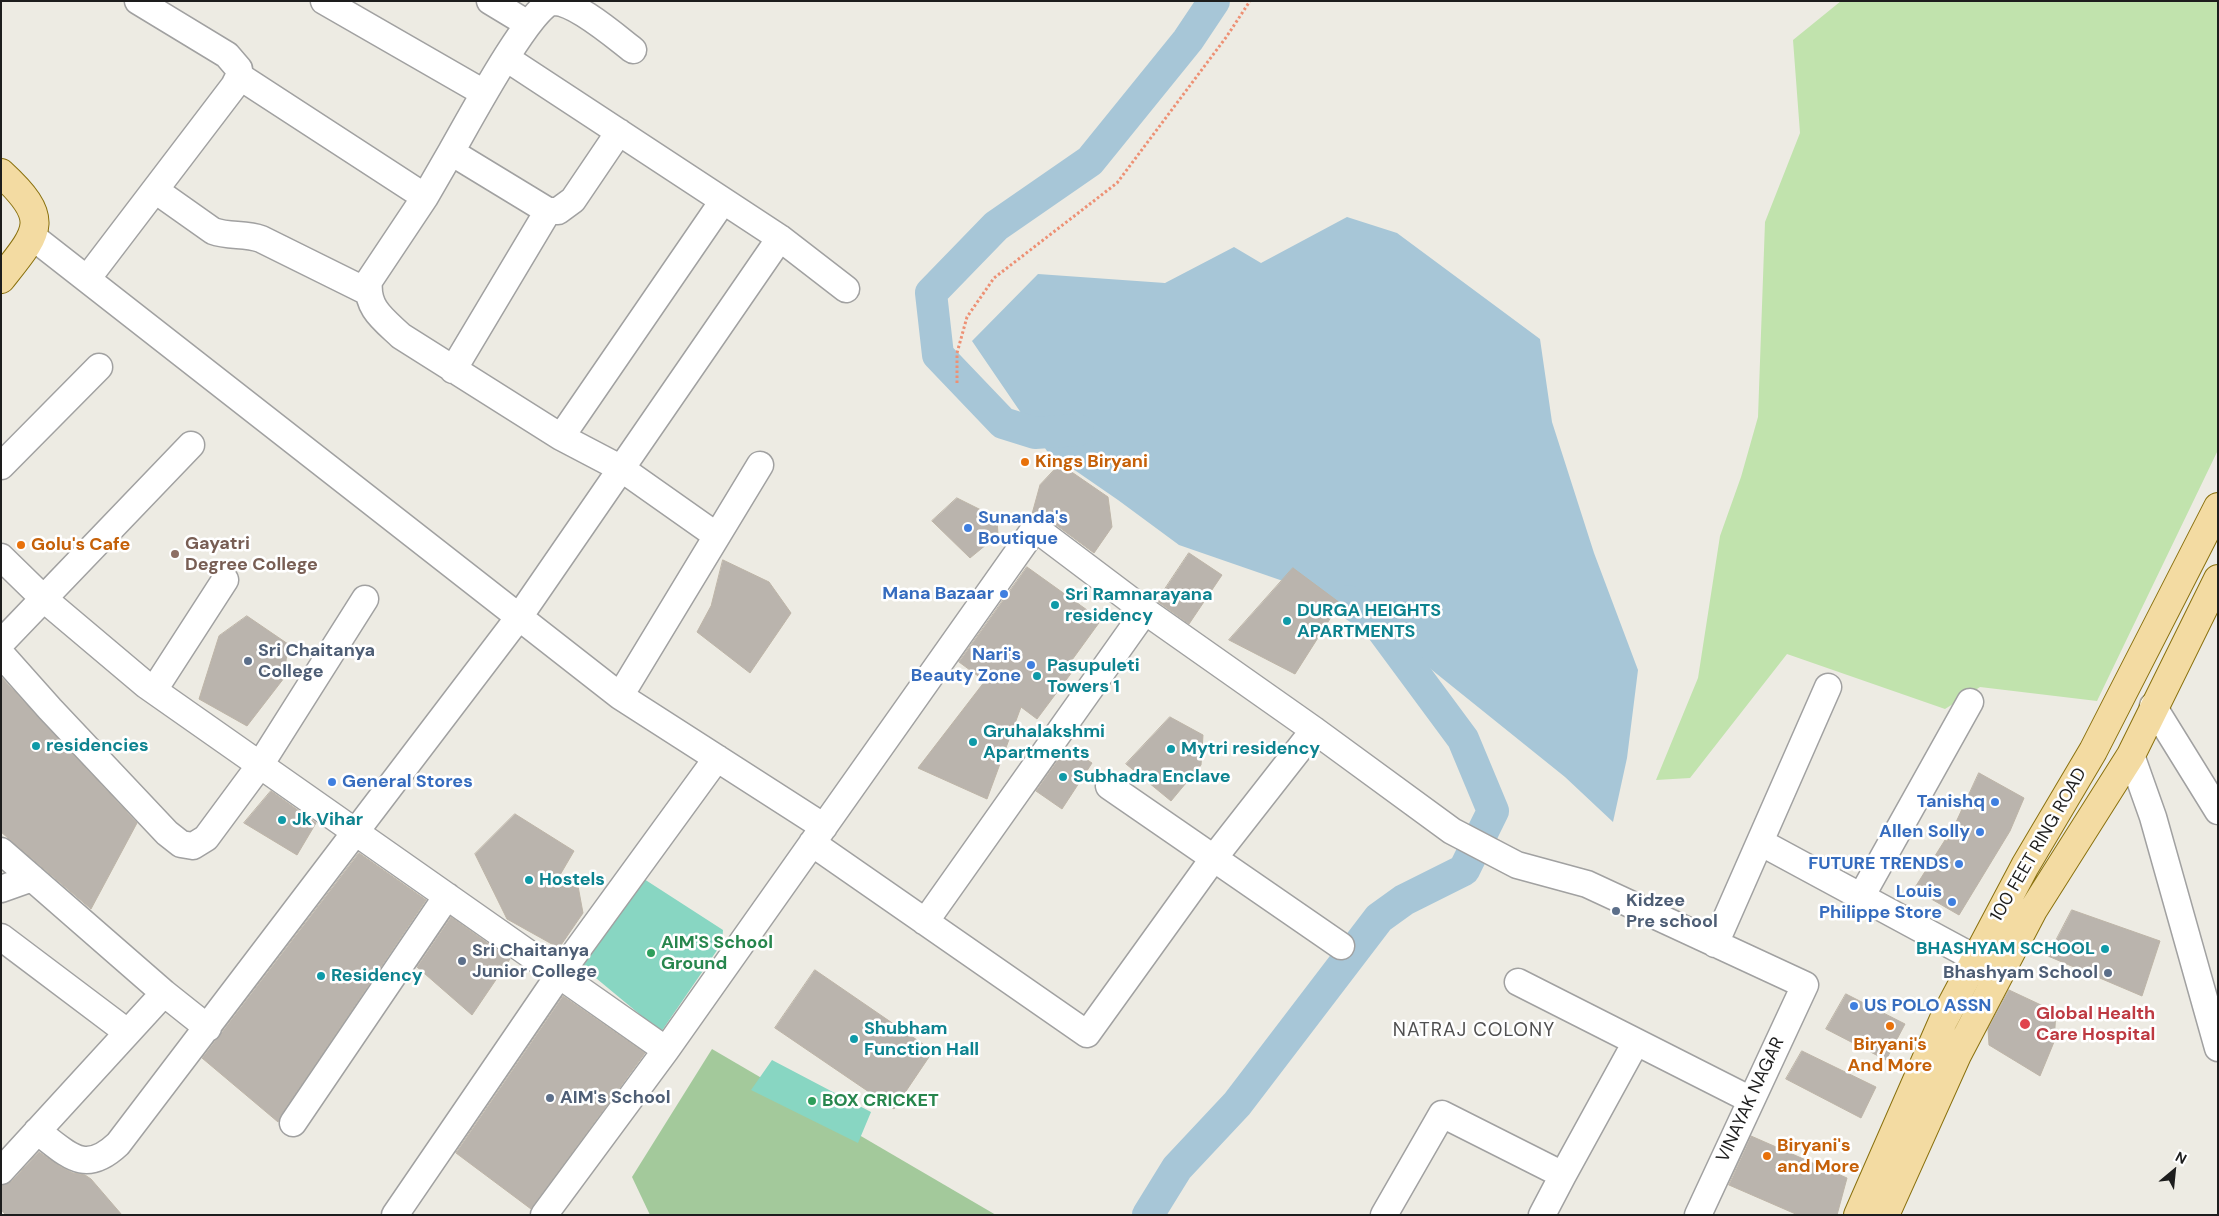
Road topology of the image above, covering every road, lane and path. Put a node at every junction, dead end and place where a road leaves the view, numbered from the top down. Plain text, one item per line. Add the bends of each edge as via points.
1 (138, 1) edge
2 (324, 1) edge
3 (490, 1) edge
4 (1250, 1) edge
5 (528, 24) junction
6 (633, 50) dead end
7 (506, 58) junction
8 (239, 76) junction
9 (484, 93) junction
10 (619, 132) junction
11 (451, 152) junction
12 (1, 173) edge
13 (155, 190) junction
14 (425, 197) junction
15 (723, 201) junction
16 (548, 211) junction
17 (33, 237) junction
18 (780, 238) junction
19 (1, 279) edge
20 (87, 279) junction
21 (846, 290) dead end
22 (368, 292) junction
23 (99, 367) dead end
24 (454, 370) junction
25 (957, 383) dead end
26 (561, 438) junction
27 (191, 446) dead end
28 (760, 465) dead end
29 (1, 466) edge
30 (622, 468) junction
31 (2218, 507) edge
32 (718, 536) junction
33 (1, 556) edge
34 (2218, 579) edge
35 (225, 580) dead end
36 (365, 598) dead end
37 (44, 599) junction
38 (1145, 612) junction
39 (519, 617) junction
40 (1, 642) edge
41 (1, 654) edge
42 (1828, 687) dead end
43 (154, 690) junction
44 (620, 696) junction
45 (1970, 702) dead end
46 (2153, 706) junction
47 (1314, 730) junction
48 (2131, 755) junction
49 (717, 758) junction
50 (260, 765) junction
51 (1109, 786) dead end
52 (2218, 811) edge
53 (357, 833) junction
54 (818, 835) junction
55 (1760, 842) junction
56 (1, 851) edge
57 (1213, 859) junction
58 (32, 878) junction
59 (1, 889) edge
60 (446, 896) junction
61 (1861, 897) junction
62 (925, 922) junction
63 (1, 937) edge
64 (1716, 944) junction
65 (1341, 946) dead end
66 (1976, 960) junction
67 (2000, 972) junction
68 (559, 975) junction
69 (1518, 982) dead end
70 (164, 992) junction
71 (208, 1028) junction
72 (127, 1032) junction
73 (1636, 1042) junction
74 (2218, 1048) edge
75 (666, 1050) junction
76 (1751, 1100) junction
77 (293, 1122) dead end
78 (37, 1131) junction
79 (1, 1171) edge
80 (1563, 1175) junction
81 (395, 1215) edge
82 (544, 1215) edge
83 (1384, 1215) edge
84 (1542, 1215) edge
85 (1698, 1215) edge
86 (1858, 1215) edge
87 (1885, 1215) edge

1 - 8 street via 226,56 239,69
2 - 9 street
3 - 5 street
4 - 25 path via 1117,183 994,278 966,317 956,353
5 - 6 street via 541,8 552,2 566,4
5 - 7 street
7 - 9 street
7 - 10 street
8 - 13 street
8 - 14 street
9 - 11 street
10 - 15 street
10 - 16 street via 573,200 558,211
11 - 14 street
11 - 16 street
12 - 17 main road via 26,199 34,215
13 - 20 street
13 - 22 street via 213,232 260,239
14 - 22 street via 376,268 369,281
15 - 18 street
15 - 26 street
16 - 24 street
17 - 19 main road
17 - 20 street
18 - 21 street
18 - 30 street
20 - 39 street
22 - 24 street via 370,302 380,317 394,330
23 - 29 street
24 - 26 street
26 - 30 street
27 - 37 street
28 - 32 street
30 - 32 street
30 - 39 street
31 - 66 main road, 100 FEET RING ROAD via 2094,751 2025,866
32 - 44 street
33 - 37 street
34 - 46 main road, 100 FEET RING ROAD
35 - 43 street
36 - 50 street
37 - 40 street
37 - 43 street
38 - 47 street
38 - 54 street via 1036,528
38 - 62 street
39 - 44 street
39 - 53 street
41 - 50 street via 76,737 181,844 193,846 206,838
42 - 55 street
43 - 50 street
44 - 49 street
45 - 61 street
46 - 48 main road, 100 FEET RING ROAD
46 - 52 street
47 - 57 street
47 - 64 street via 1452,831 1516,865 1587,884
48 - 67 main road, 100 FEET RING ROAD via 2033,910
48 - 74 street
49 - 54 street
49 - 68 street
50 - 53 street
51 - 57 street
53 - 60 street
53 - 71 street
54 - 62 street
54 - 75 street
55 - 61 street
55 - 64 street
56 - 58 street
57 - 62 street via 1087,1034
57 - 65 street
58 - 59 street
58 - 70 street
60 - 68 street
60 - 77 street
61 - 66 street
63 - 72 street
64 - 76 street, VINAYAK NAGAR via 1805,985
66 - 67 street
66 - 86 main road, 100 FEET RING ROAD via 1940,1029
67 - 87 main road, 100 FEET RING ROAD via 1957,1055
68 - 75 street
68 - 81 street
69 - 73 street
70 - 71 street
70 - 72 street
71 - 78 street via 106,1156 91,1161 77,1159
72 - 78 street
73 - 76 street
73 - 80 street
75 - 82 street
76 - 85 street, VINAYAK NAGAR
78 - 79 street
80 - 83 street via 1442,1114
80 - 84 street

